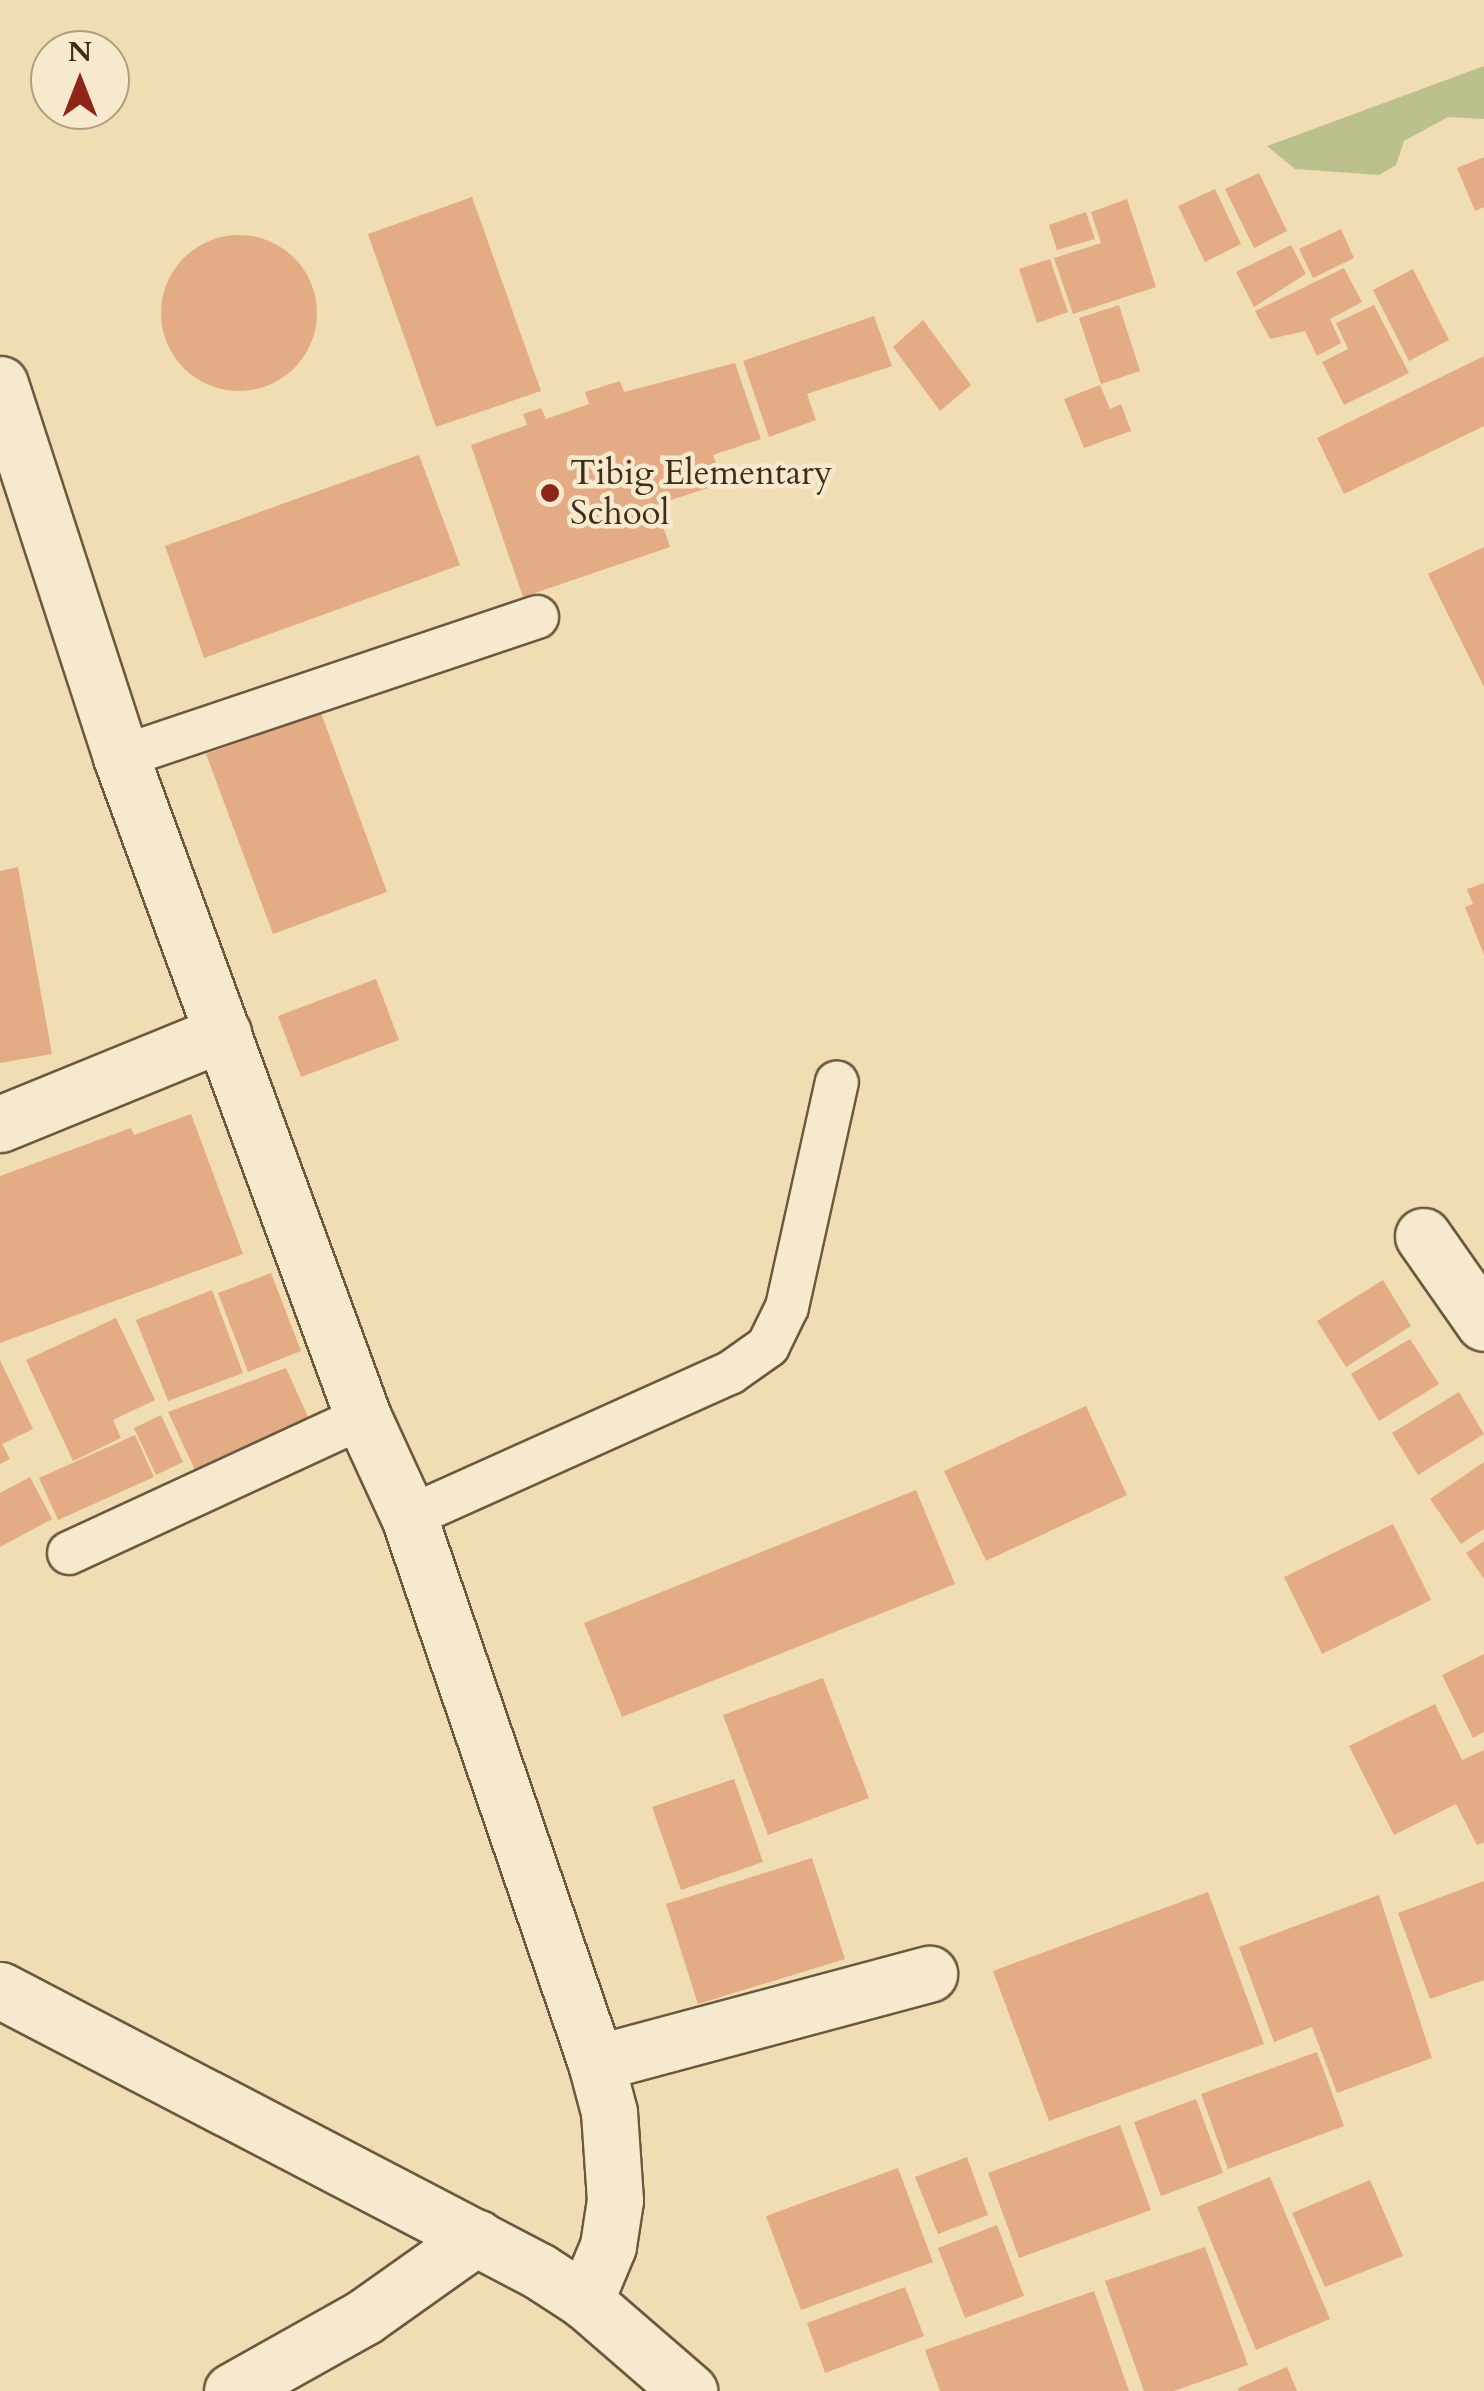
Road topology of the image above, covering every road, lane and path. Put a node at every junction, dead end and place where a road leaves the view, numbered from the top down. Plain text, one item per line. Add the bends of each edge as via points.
1 (0, 384) edge
2 (537, 617) dead end
3 (121, 757) junction
4 (223, 1032) junction
5 (837, 1082) dead end
6 (0, 1124) edge
7 (1422, 1236) dead end
8 (1484, 1323) edge
9 (363, 1418) junction
10 (409, 1516) junction
11 (69, 1553) dead end
12 (929, 1974) dead end
13 (0, 1990) edge
14 (596, 2063) junction
15 (477, 2237) junction
16 (585, 2302) junction
17 (232, 2391) edge
18 (688, 2391) edge

1 - 3 street
2 - 3 lane
3 - 4 street
4 - 6 street
4 - 9 street
5 - 10 lane via 788,1307 768,1346 730,1373
7 - 8 street
9 - 10 street
9 - 11 lane
10 - 14 street
12 - 14 street
13 - 15 street
14 - 16 street via 614,2149 615,2200 608,2246
15 - 16 street
15 - 17 street via 364,2317
16 - 18 street

